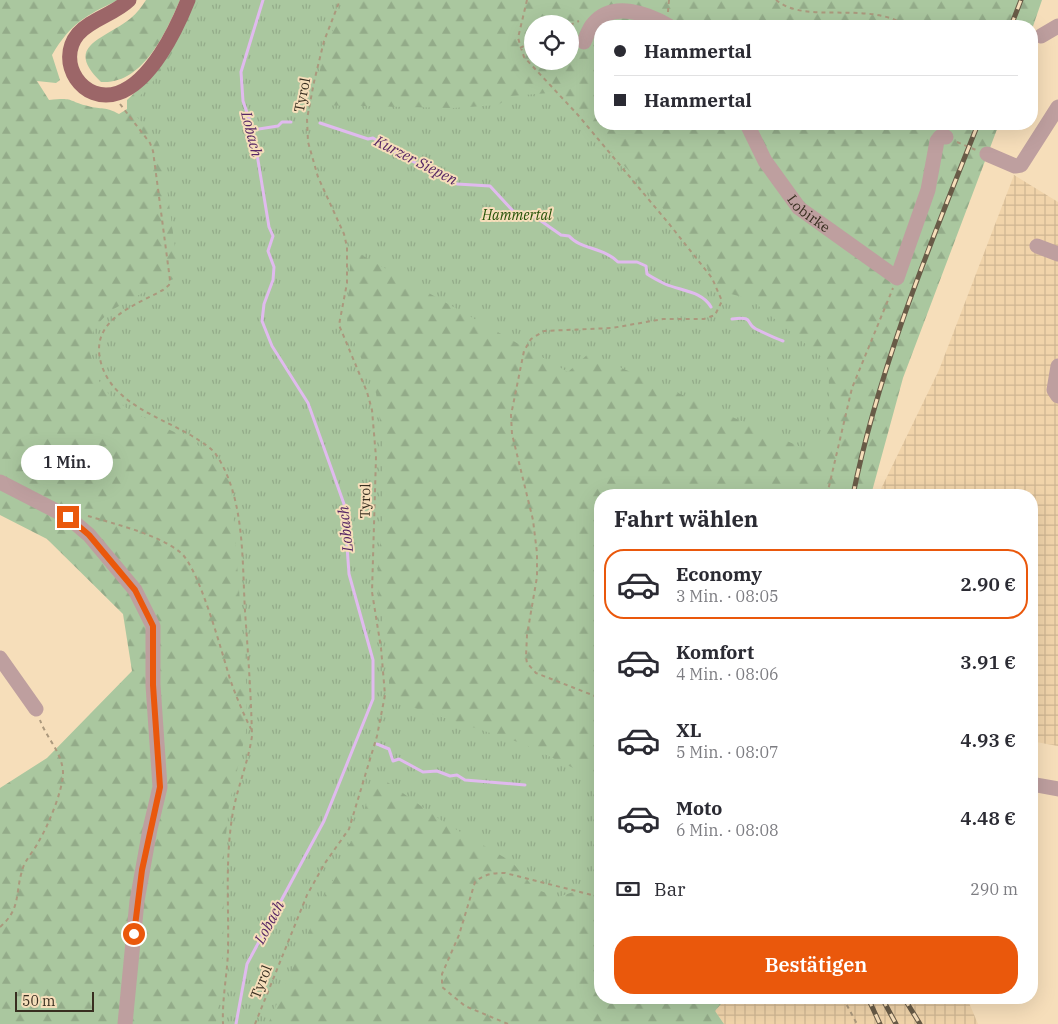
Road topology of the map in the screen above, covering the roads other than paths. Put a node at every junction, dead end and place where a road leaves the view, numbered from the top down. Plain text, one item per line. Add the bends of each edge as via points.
1 (129, 0) edge
2 (188, 0) edge
3 (600, 20) edge
4 (658, 20) edge
5 (594, 24) edge
6 (1058, 26) edge
7 (1041, 36) dead end
8 (584, 42) dead end
9 (1058, 108) edge
10 (750, 130) edge
11 (946, 137) road end
12 (987, 154) road end
13 (1037, 246) dead end
14 (1058, 254) edge
15 (1058, 366) edge
16 (1058, 396) edge
17 (0, 482) edge
18 (0, 658) edge
19 (36, 708) road end
20 (1038, 785) edge
21 (1058, 789) edge
22 (126, 1024) edge

1 - 2 main road via 84,29 75,39 70,54 73,74 83,87 100,95 115,94 134,84 153,64 167,44
3 - 4 street via 611,13 633,11
5 - 8 street
6 - 7 street
9 - 12 street via 1021,165
10 - 11 street, Lobirke via 768,166 800,208 897,278 928,190 937,141 940,136
13 - 14 street
15 - 16 street via 1054,390
17 - 22 street via 68,517 89,535 135,590 153,626 153,685 160,787 142,870
18 - 19 street
20 - 21 street

